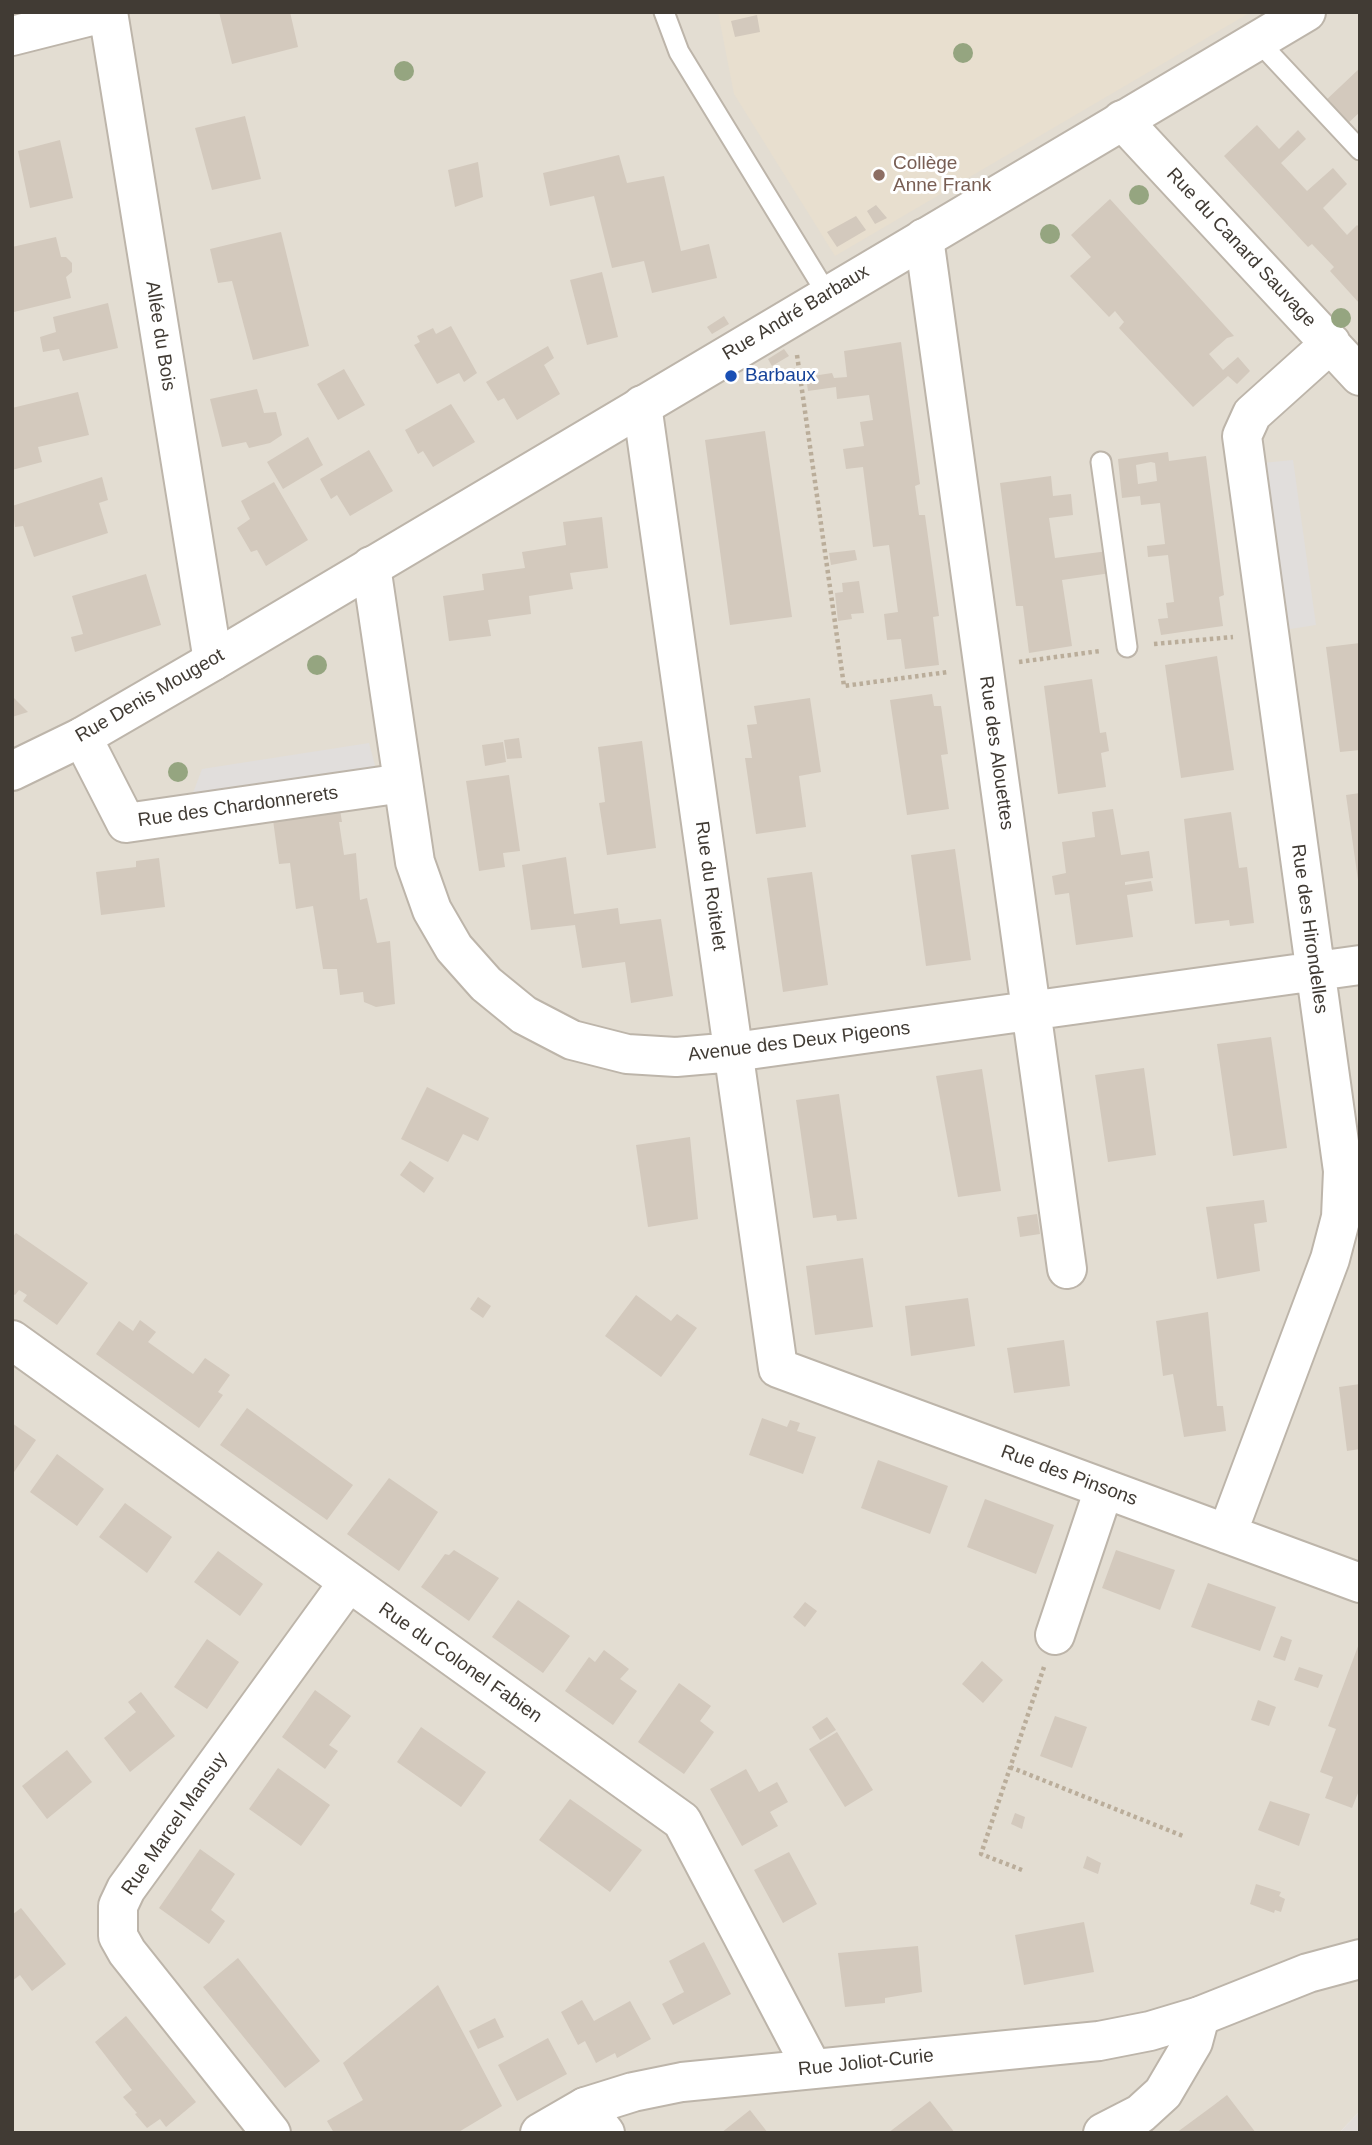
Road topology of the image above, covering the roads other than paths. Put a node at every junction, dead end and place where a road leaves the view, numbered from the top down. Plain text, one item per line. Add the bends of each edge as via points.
1 (107, 12) edge
2 (664, 12) edge
3 (1306, 12) edge
4 (12, 36) edge
5 (1258, 41) junction
6 (1122, 120) junction
7 (1356, 138) edge
8 (924, 238) junction
9 (827, 295) junction
10 (1331, 343) junction
11 (1360, 376) edge
12 (642, 405) junction
13 (1101, 462) dead end
14 (371, 566) junction
15 (286, 616) joint
16 (1127, 647) dead end
17 (213, 660) junction
18 (82, 737) junction
19 (12, 771) edge
20 (403, 783) junction
21 (1360, 965) edge
22 (1315, 971) junction
23 (1031, 1010) junction
24 (734, 1052) junction
25 (1067, 1269) dead end
26 (12, 1340) edge
27 (778, 1368) joint
28 (1104, 1489) junction
29 (1227, 1534) junction
30 (348, 1583) junction
31 (1360, 1583) edge
32 (1055, 1634) road end
33 (1360, 1959) edge
34 (1200, 2016) junction
35 (812, 2068) junction
36 (595, 2120) edge
37 (271, 2133) edge
38 (540, 2133) edge
39 (1103, 2133) edge

1 - 4 street, Allée du Bois
1 - 17 street, Allée du Bois
2 - 9 lane via 679,52
3 - 5 street, Rue André Barbaux
5 - 6 street, Rue André Barbaux
5 - 7 lane
6 - 8 street, Rue André Barbaux
6 - 10 street, Rue du Canard Sauvage
8 - 9 street, Rue André Barbaux
8 - 23 street, Rue des Alouettes
9 - 12 street, Rue André Barbaux
10 - 11 street, Rue du Canard Sauvage
10 - 22 street, Rue des Hirondelles via 1252,414 1242,436
12 - 14 street, Rue André Barbaux
12 - 24 street, Rue du Roitelet
13 - 16 lane
14 - 15 street, Rue André Barbaux
14 - 20 street, Avenue des Deux Pigeons
15 - 17 street, Rue Denis Mougeot
17 - 18 street, Rue Denis Mougeot
18 - 19 street, Rue Denis Mougeot
18 - 20 street, Rue des Chardonnerets via 126,823
20 - 24 street, Avenue des Deux Pigeons via 415,863 432,910 454,948 486,984 524,1015 572,1040 627,1054 676,1057
21 - 22 street, Avenue des Deux Pigeons
22 - 23 street, Avenue des Deux Pigeons
22 - 29 street, Rue des Hirondelles via 1343,1171 1341,1217 1330,1259
23 - 24 street, Avenue des Deux Pigeons
23 - 25 street, Rue des Alouettes
24 - 27 street, Rue du Roitelet
26 - 30 street, Rue du Colonel Fabien
27 - 28 street, Rue des Pinsons
28 - 29 street, Rue des Pinsons
28 - 32 street
29 - 31 street, Rue des Pinsons
30 - 35 street, Rue du Colonel Fabien via 682,1821
30 - 37 street, Rue Marcel Mansuy via 118,1906 118,1936 127,1952
33 - 34 street, Rue Joliot-Curie via 1308,1973
34 - 35 street, Rue Joliot-Curie via 1099,2041
34 - 39 street via 1193,2042 1163,2093 1140,2114
35 - 36 street, Rue Joliot-Curie via 633,2092
36 - 38 street, Rue Joliot-Curie

